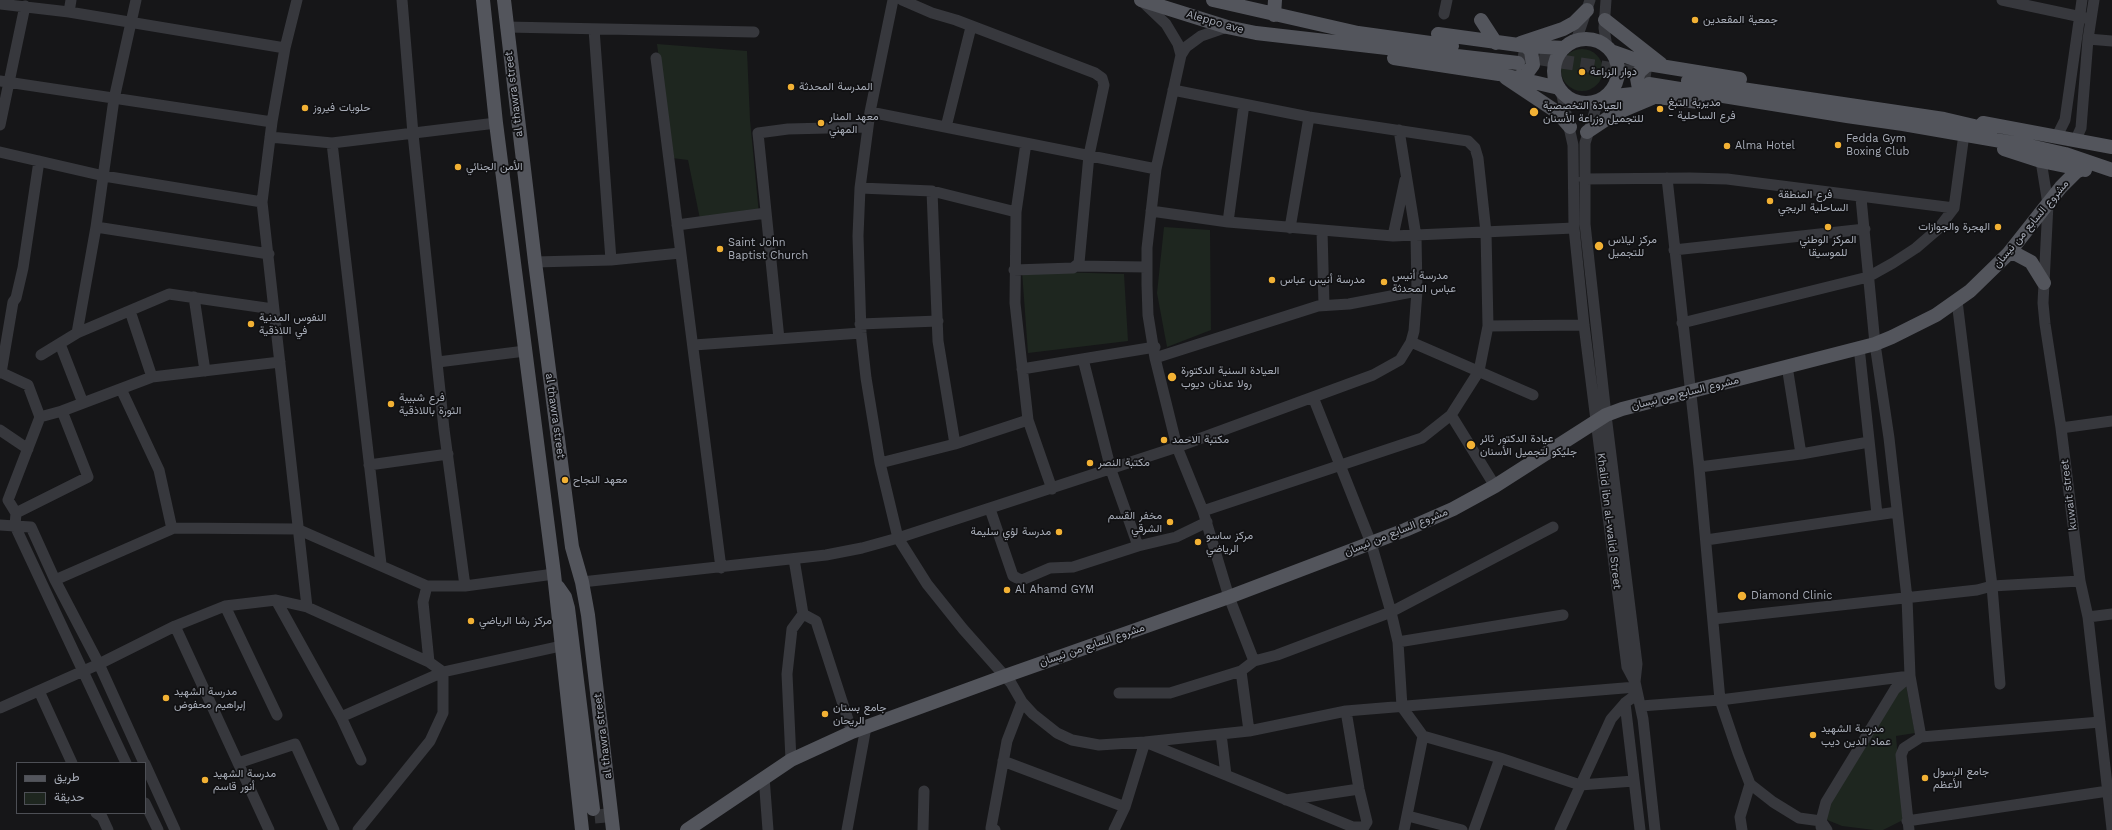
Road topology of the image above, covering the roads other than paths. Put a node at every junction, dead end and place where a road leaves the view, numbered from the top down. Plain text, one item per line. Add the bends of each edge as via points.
1 (71, 0) edge
2 (136, 0) edge
3 (297, 0) edge
4 (402, 0) edge
5 (504, 0) edge
6 (893, 0) edge
7 (902, 0) edge
8 (1141, 0) edge
9 (1213, 0) edge
10 (1226, 0) edge
11 (1275, 0) edge
12 (1447, 0) edge
13 (1606, 0) edge
14 (2002, 0) edge
15 (2082, 0) edge
16 (2094, 0) edge
17 (485, 1) edge
18 (1, 3) edge
19 (1589, 5) edge
20 (25, 6) junction
21 (1242, 8) junction
22 (69, 12) junction
23 (1274, 14) junction
24 (1444, 14) dead end
25 (2085, 17) junction
26 (1297, 20) junction
27 (1481, 20) dead end
28 (1604, 20) junction
29 (132, 23) junction
30 (506, 27) junction
31 (971, 27) junction
32 (1227, 27) junction
33 (594, 29) junction
34 (754, 32) dead end
35 (1290, 38) junction
36 (2088, 39) junction
37 (2112, 41) edge
38 (1496, 43) junction
39 (1570, 44) junction
40 (285, 48) junction
41 (1609, 49) junction
42 (1519, 52) junction
43 (1181, 55) junction
44 (656, 58) dead end
45 (1664, 66) junction
46 (1499, 74) junction
47 (1518, 78) junction
48 (1648, 79) junction
49 (4, 82) edge
50 (1173, 90) junction
51 (1560, 90) junction
52 (1659, 96) junction
53 (114, 99) junction
54 (1602, 99) junction
55 (1828, 101) junction
56 (1244, 104) junction
57 (870, 112) junction
58 (1847, 116) junction
59 (1309, 117) junction
60 (1944, 118) junction
61 (272, 122) junction
62 (496, 123) junction
63 (0, 124) edge
64 (868, 127) junction
65 (1570, 127) junction
66 (946, 128) junction
67 (1399, 130) junction
68 (1587, 132) junction
69 (413, 134) junction
70 (1964, 134) junction
71 (2057, 136) junction
72 (270, 137) junction
73 (2076, 139) junction
74 (332, 143) junction
75 (1026, 143) junction
76 (2112, 147) edge
77 (0, 152) edge
78 (1089, 155) junction
79 (39, 160) junction
80 (2041, 161) junction
81 (2112, 161) edge
82 (1156, 169) junction
83 (2082, 169) junction
84 (2112, 170) edge
85 (1406, 173) junction
86 (104, 176) junction
87 (1667, 178) junction
88 (2112, 178) edge
89 (1584, 179) junction
90 (860, 188) junction
91 (932, 191) junction
92 (1861, 198) junction
93 (262, 202) junction
94 (2048, 204) junction
95 (1954, 208) junction
96 (1151, 211) junction
97 (1016, 212) junction
98 (766, 213) junction
99 (1228, 222) junction
100 (677, 225) junction
101 (96, 227) junction
102 (1290, 228) junction
103 (1574, 228) junction
104 (1865, 229) junction
105 (1322, 230) junction
106 (1486, 232) junction
107 (1394, 236) junction
108 (1416, 236) junction
109 (1674, 250) junction
110 (680, 253) junction
111 (269, 254) junction
112 (2008, 254) junction
113 (611, 260) junction
114 (535, 262) junction
115 (1077, 266) junction
116 (1147, 267) junction
117 (1014, 270) junction
118 (1868, 277) junction
119 (2044, 283) junction
120 (1417, 291) junction
121 (194, 297) junction
122 (1957, 301) junction
123 (1324, 306) junction
124 (273, 309) junction
125 (130, 311) junction
126 (938, 321) junction
127 (1682, 323) junction
128 (1584, 325) junction
129 (1488, 326) junction
130 (861, 328) junction
131 (77, 333) junction
132 (779, 339) junction
133 (1411, 342) junction
134 (60, 344) junction
135 (1875, 344) junction
136 (694, 345) junction
137 (1859, 347) junction
138 (525, 351) junction
139 (1155, 352) junction
140 (41, 355) dead end
141 (1083, 359) junction
142 (280, 362) junction
143 (438, 362) junction
144 (1787, 366) junction
145 (1022, 369) junction
146 (205, 371) junction
147 (1479, 371) junction
148 (1, 372) edge
149 (152, 377) junction
150 (121, 389) junction
151 (1690, 393) junction
152 (1533, 395) dead end
153 (1313, 397) junction
154 (83, 403) junction
155 (62, 412) junction
156 (1451, 415) junction
157 (40, 417) junction
158 (1601, 418) junction
159 (1028, 420) junction
160 (2112, 420) edge
161 (2061, 428) junction
162 (0, 430) edge
163 (1870, 442) junction
164 (955, 444) junction
165 (1177, 447) junction
166 (28, 449) junction
167 (448, 454) junction
168 (1802, 454) junction
169 (880, 463) junction
170 (369, 465) junction
171 (1341, 465) junction
172 (1699, 468) junction
173 (1111, 470) junction
174 (1495, 486) junction
175 (1052, 489) junction
176 (4, 497) edge
177 (990, 509) junction
178 (1204, 511) junction
179 (1897, 512) junction
180 (16, 513) junction
181 (1877, 514) junction
182 (1207, 522) junction
183 (0, 525) edge
184 (15, 526) junction
185 (1553, 527) dead end
186 (172, 529) junction
187 (297, 529) junction
188 (898, 538) junction
189 (1706, 540) junction
190 (1370, 543) junction
191 (1138, 546) junction
192 (794, 559) junction
193 (381, 564) junction
194 (721, 568) junction
195 (555, 579) junction
196 (55, 580) junction
197 (2080, 581) junction
198 (582, 582) junction
199 (427, 586) junction
200 (465, 586) junction
201 (1992, 586) junction
202 (1229, 597) junction
203 (1907, 598) junction
204 (276, 600) junction
205 (225, 606) junction
206 (307, 607) junction
207 (1391, 612) junction
208 (803, 614) junction
209 (2112, 614) edge
210 (1563, 615) dead end
211 (2088, 617) junction
212 (1713, 619) junction
213 (175, 626) junction
214 (1398, 642) junction
215 (561, 646) junction
216 (429, 662) junction
217 (1254, 662) junction
218 (99, 664) junction
219 (82, 671) junction
220 (1241, 671) junction
221 (443, 672) junction
222 (1005, 676) junction
223 (1910, 676) junction
224 (2000, 684) dead end
225 (1636, 688) junction
226 (39, 691) junction
227 (1119, 693) dead end
228 (1720, 700) junction
229 (1022, 702) junction
230 (1625, 703) junction
231 (1641, 706) junction
232 (1402, 707) junction
233 (0, 708) edge
234 (1346, 711) junction
235 (277, 715) dead end
236 (341, 717) junction
237 (2100, 722) junction
238 (859, 730) junction
239 (1249, 731) junction
240 (1221, 734) junction
241 (1423, 736) junction
242 (1921, 737) junction
243 (1145, 742) junction
244 (1500, 758) junction
245 (361, 760) dead end
246 (791, 760) junction
247 (1003, 761) junction
248 (72, 762) edge
249 (126, 762) edge
250 (144, 762) edge
251 (238, 763) junction
252 (146, 766) edge
253 (1226, 775) junction
254 (764, 777) junction
255 (1634, 781) junction
256 (1750, 784) junction
257 (1580, 785) junction
258 (1359, 789) junction
259 (924, 791) dead end
260 (2108, 791) junction
261 (1286, 800) junction
262 (146, 805) edge
263 (1125, 807) junction
264 (97, 814) edge
265 (1408, 816) junction
266 (1823, 827) edge
267 (1906, 827) edge
268 (992, 829) edge
269 (2112, 829) edge
270 (108, 830) edge
271 (158, 830) edge
272 (175, 830) edge
273 (269, 830) edge
274 (334, 830) edge
275 (358, 830) edge
276 (582, 830) edge
277 (613, 830) edge
278 (687, 830) edge
279 (768, 830) edge
280 (847, 830) edge
281 (923, 830) edge
282 (1114, 830) edge
283 (1404, 830) edge
284 (1462, 830) edge
285 (1474, 830) edge
286 (1560, 830) edge
287 (1640, 830) edge
288 (1655, 830) edge
289 (1742, 830) edge

1 - 22 street
2 - 29 street
3 - 40 street
4 - 69 street
5 - 30 main road, al thawra street
6 - 57 street
7 - 31 street
8 - 32 main road, Aleppo ave
8 - 43 street via 1166,24 1175,38
9 - 21 main road, Aleppo ave
10 - 21 street
11 - 23 main road
12 - 24 street
13 - 28 street
14 - 25 street
15 - 25 street
16 - 25 street
17 - 62 main road, al thawra street
18 - 20 street
19 - 39 street
19 - 42 main road via 1574,23
20 - 22 street
20 - 49 street
21 - 23 main road, Aleppo ave
22 - 29 street
23 - 26 main road, Aleppo ave
25 - 36 street
25 - 71 street via 2065,120
26 - 38 main road via 1342,22
26 - 42 main road via 1358,33
27 - 38 main road
28 - 41 street
28 - 45 main road
29 - 40 street
29 - 53 street
30 - 33 street
30 - 114 main road, al thawra street
31 - 66 street
31 - 78 street via 1095,73 1102,78 1104,85
32 - 35 main road, Aleppo ave
32 - 43 street via 1201,36 1186,47
33 - 34 street
33 - 113 street
35 - 42 main road
35 - 46 main road via 1325,47
36 - 37 street
36 - 73 street via 2080,128
38 - 42 main road
39 - 41 main road via 1594,40
39 - 42 main road
39 - 51 main road via 1559,53 1554,66
40 - 61 street
41 - 48 main road
41 - 54 main road via 1616,62 1618,75 1612,91
42 - 47 main road via 1531,51 1533,65 1530,71
43 - 50 street
44 - 100 street
45 - 48 main road
45 - 55 main road via 1807,90
46 - 47 main road
46 - 65 main road via 1557,112
47 - 51 main road
48 - 52 main road
48 - 54 main road via 1624,94
48 - 55 main road
48 - 58 main road
49 - 53 street
49 - 63 street
50 - 56 street
50 - 82 street
51 - 54 main road via 1578,102
51 - 65 street, Khalid ibn al-walid Street
52 - 58 main road via 1812,118
52 - 68 main road via 1625,108
53 - 61 street
53 - 86 street
54 - 68 street
55 - 60 main road
56 - 59 street
56 - 99 street
57 - 64 street
57 - 66 street
58 - 70 main road
59 - 67 street
59 - 102 street
60 - 71 main road via 1966,119
60 - 81 main road
61 - 72 street
62 - 69 street
62 - 138 main road, al thawra street
64 - 90 street
64 - 98 street via 788,129 758,133
65 - 103 street, Khalid ibn al-walid Street via 1573,145
66 - 75 street
67 - 85 street
67 - 106 street via 1463,139 1472,144 1478,158
68 - 89 street
69 - 74 street
69 - 143 street
70 - 80 main road
70 - 84 main road via 2065,154
70 - 95 street
71 - 73 main road
72 - 74 street
72 - 93 street
73 - 76 main road
74 - 170 street
75 - 78 street
75 - 97 street
77 - 79 street
78 - 82 street
78 - 115 street via 1081,258
79 - 86 street
79 - 148 street via 23,268 13,302
80 - 83 main road
80 - 94 street, kuwait street
82 - 96 street
83 - 88 main road
83 - 94 main road, مشروع السابع من نيسان via 2060,186
85 - 107 street
85 - 108 street
86 - 93 street
86 - 101 street
87 - 89 street
87 - 92 street via 1727,179
87 - 109 street
89 - 158 street via 1585,224
90 - 91 street
90 - 130 street via 858,236
91 - 97 street
91 - 126 street
92 - 95 street
92 - 104 street
93 - 111 street
94 - 112 main road, مشروع السابع من نيسان
94 - 119 street, kuwait street
95 - 118 street via 1938,228 1916,248
96 - 99 street
96 - 116 street
97 - 117 street
98 - 100 street
98 - 132 street
99 - 102 street
100 - 110 street
101 - 111 street
101 - 131 street
102 - 105 street
103 - 106 street
103 - 128 street, Khalid ibn al-walid Street
104 - 109 street
104 - 118 street
105 - 107 street
105 - 123 street
106 - 108 street
106 - 129 street
107 - 108 street
108 - 120 street
109 - 127 street
110 - 113 street
110 - 136 street
111 - 124 street
112 - 119 main road via 2016,254 2031,262
112 - 122 main road, مشروع السابع من نيسان
113 - 114 street
114 - 198 main road, al thawra street via 572,547
115 - 116 street
115 - 117 street
116 - 139 street via 1148,315
117 - 145 street
118 - 127 street
118 - 135 street
119 - 161 street, kuwait street via 2045,324
120 - 123 street via 1349,304
120 - 133 street
121 - 124 street
121 - 125 street via 169,294
121 - 146 street
122 - 135 main road, مشروع السابع من نيسان via 1936,315
122 - 201 street
123 - 139 street
124 - 142 street
125 - 131 street
125 - 149 street
126 - 130 street
126 - 164 street via 938,341
127 - 151 street
128 - 129 street
128 - 158 street, Khalid ibn al-walid Street
129 - 147 street
130 - 132 street
130 - 169 street via 866,378
131 - 134 street
132 - 136 street
133 - 147 street
133 - 153 street via 1400,360 1373,375
134 - 140 street
134 - 154 street
135 - 137 main road, مشروع السابع من نيسان
135 - 179 street
136 - 194 street
137 - 144 main road, مشروع السابع من نيسان
137 - 163 street
138 - 143 street
138 - 195 main road, al thawra street
139 - 141 street
139 - 165 street
141 - 145 street
141 - 173 street
142 - 146 street
142 - 187 street
143 - 167 street
144 - 151 main road, مشروع السابع من نيسان
144 - 168 street
145 - 159 street
146 - 149 street
147 - 152 street
147 - 156 street
148 - 157 street via 28,385
149 - 150 street
150 - 154 street
150 - 186 street via 159,470
151 - 158 main road, مشروع السابع من نيسان via 1622,409
151 - 172 street
153 - 165 street
153 - 171 street
154 - 155 street
155 - 157 street
155 - 180 street via 88,477
156 - 171 street via 1422,438
156 - 174 street
157 - 166 street
158 - 174 main road, مشروع السابع من نيسان
158 - 225 street, Khalid ibn al-walid Street via 1627,667
159 - 164 street
159 - 175 street
160 - 161 street
161 - 197 street, kuwait street
162 - 166 street
163 - 168 street
163 - 181 street
164 - 169 street
165 - 173 street
165 - 178 street
166 - 176 street
167 - 170 street
167 - 200 street
168 - 172 street
169 - 188 street
170 - 193 street
171 - 178 street
171 - 190 street
172 - 189 street
173 - 175 street
173 - 191 street
174 - 190 main road, مشروع السابع من نيسان via 1453,509
175 - 177 street
176 - 180 street
177 - 188 street
177 - 191 street via 1012,576 1022,580 1050,568 1074,568
178 - 182 street
179 - 181 street
179 - 203 street
180 - 184 street
181 - 189 street
182 - 191 street via 1176,537
182 - 202 street
183 - 184 street
184 - 196 street via 31,527
184 - 219 street
185 - 207 street
186 - 187 street
186 - 196 street
187 - 193 street
187 - 206 street
188 - 192 street via 862,548
188 - 222 street via 931,590
189 - 212 street
190 - 202 main road, مشروع السابع من نيسان
190 - 207 street
192 - 194 street
192 - 208 street
193 - 199 street
194 - 198 street
195 - 198 main road via 567,603 597,809 577,602
195 - 200 street
195 - 215 main road, al thawra street
196 - 218 street
197 - 201 street
197 - 211 street, kuwait street
198 - 277 main road, al thawra street
199 - 200 street
199 - 216 street via 423,602
201 - 203 street
201 - 224 street
202 - 217 street
202 - 222 main road, مشروع السابع من نيسان
203 - 212 street
203 - 223 street
204 - 205 street
204 - 206 street
204 - 236 street
205 - 213 street
205 - 235 street
206 - 216 street
207 - 214 street
207 - 217 street via 1278,656
208 - 238 street via 816,621
208 - 246 street via 792,629 787,674
209 - 211 street
210 - 214 street
211 - 237 street, kuwait street
212 - 228 street
213 - 218 street
213 - 251 street
214 - 232 street
215 - 221 street
215 - 276 main road, al thawra street
216 - 221 street
217 - 220 street
218 - 219 street
218 - 250 street
219 - 226 street
219 - 249 street
220 - 227 street via 1170,693
220 - 239 street
221 - 236 street
221 - 275 street via 443,713 430,741
222 - 229 street via 1014,686
222 - 238 main road, مشروع السابع من نيسان
223 - 228 street
223 - 242 street
223 - 266 street via 1895,689 1826,802
225 - 230 street
225 - 231 street
225 - 232 street
226 - 233 street
226 - 248 street
228 - 231 street
228 - 256 street
229 - 243 street via 1046,725 1072,740 1099,745
229 - 247 street via 1007,741
230 - 255 street
230 - 257 street via 1611,719
231 - 288 street
232 - 234 street
232 - 241 street
234 - 239 street
234 - 258 street
236 - 245 street
237 - 242 street
237 - 260 street, kuwait street
238 - 246 main road, مشروع السابع من نيسان
238 - 280 street
239 - 240 street
240 - 243 street
240 - 253 street
241 - 244 street
241 - 265 street
242 - 267 street via 1904,748 1902,755
243 - 253 street
243 - 263 street
244 - 257 street
244 - 285 street
246 - 254 main road, مشروع السابع من نيسان
247 - 263 street
247 - 268 street
251 - 273 street
251 - 274 street via 294,744
252 - 272 street
253 - 261 street
254 - 278 main road, مشروع السابع من نيسان
254 - 279 street
255 - 257 street
255 - 287 street
256 - 266 street via 1799,818
256 - 289 street via 1740,817
257 - 286 street
258 - 261 street
258 - 261 street via 1367,822 1364,827 1358,828
259 - 281 street
260 - 267 street
260 - 269 street, kuwait street
262 - 271 street
263 - 282 street
264 - 270 street
265 - 283 street
265 - 284 street

